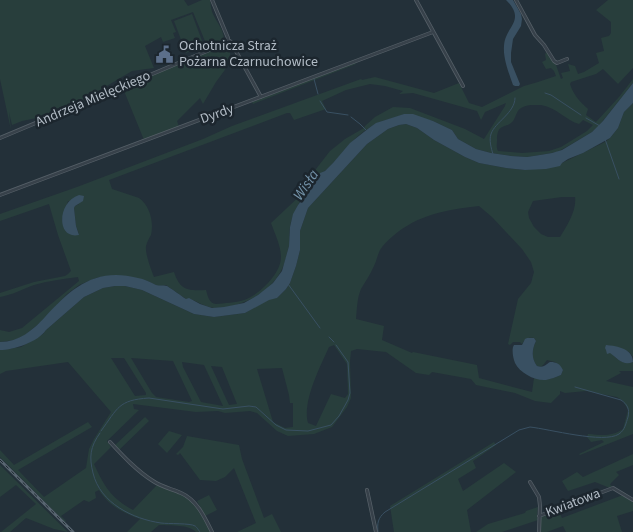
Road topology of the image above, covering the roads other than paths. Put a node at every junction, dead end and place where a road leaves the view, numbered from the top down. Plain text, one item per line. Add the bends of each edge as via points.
1 (212, 0) edge
2 (416, 0) edge
3 (516, 0) edge
4 (433, 32) junction
5 (228, 40) junction
6 (567, 59) dead end
7 (463, 86) dead end
8 (261, 97) junction
9 (0, 138) edge
10 (0, 195) edge
11 (110, 442) dead end
12 (530, 482) dead end
13 (367, 490) dead end
14 (633, 500) edge
15 (539, 516) junction
16 (212, 532) edge
17 (376, 532) edge
18 (539, 532) edge

1 - 5 street
2 - 4 street
3 - 6 street via 532,31 554,61
4 - 7 street
4 - 8 street, Dyrdy
5 - 8 street
5 - 9 street, Andrzeja Mielęckiego
8 - 10 street, Dyrdy
11 - 16 street via 148,478 189,498 200,509
12 - 15 street, Kwiatowa via 538,497
13 - 17 street
14 - 15 street, Kwiatowa via 613,488
15 - 18 street, Kwiatowa

